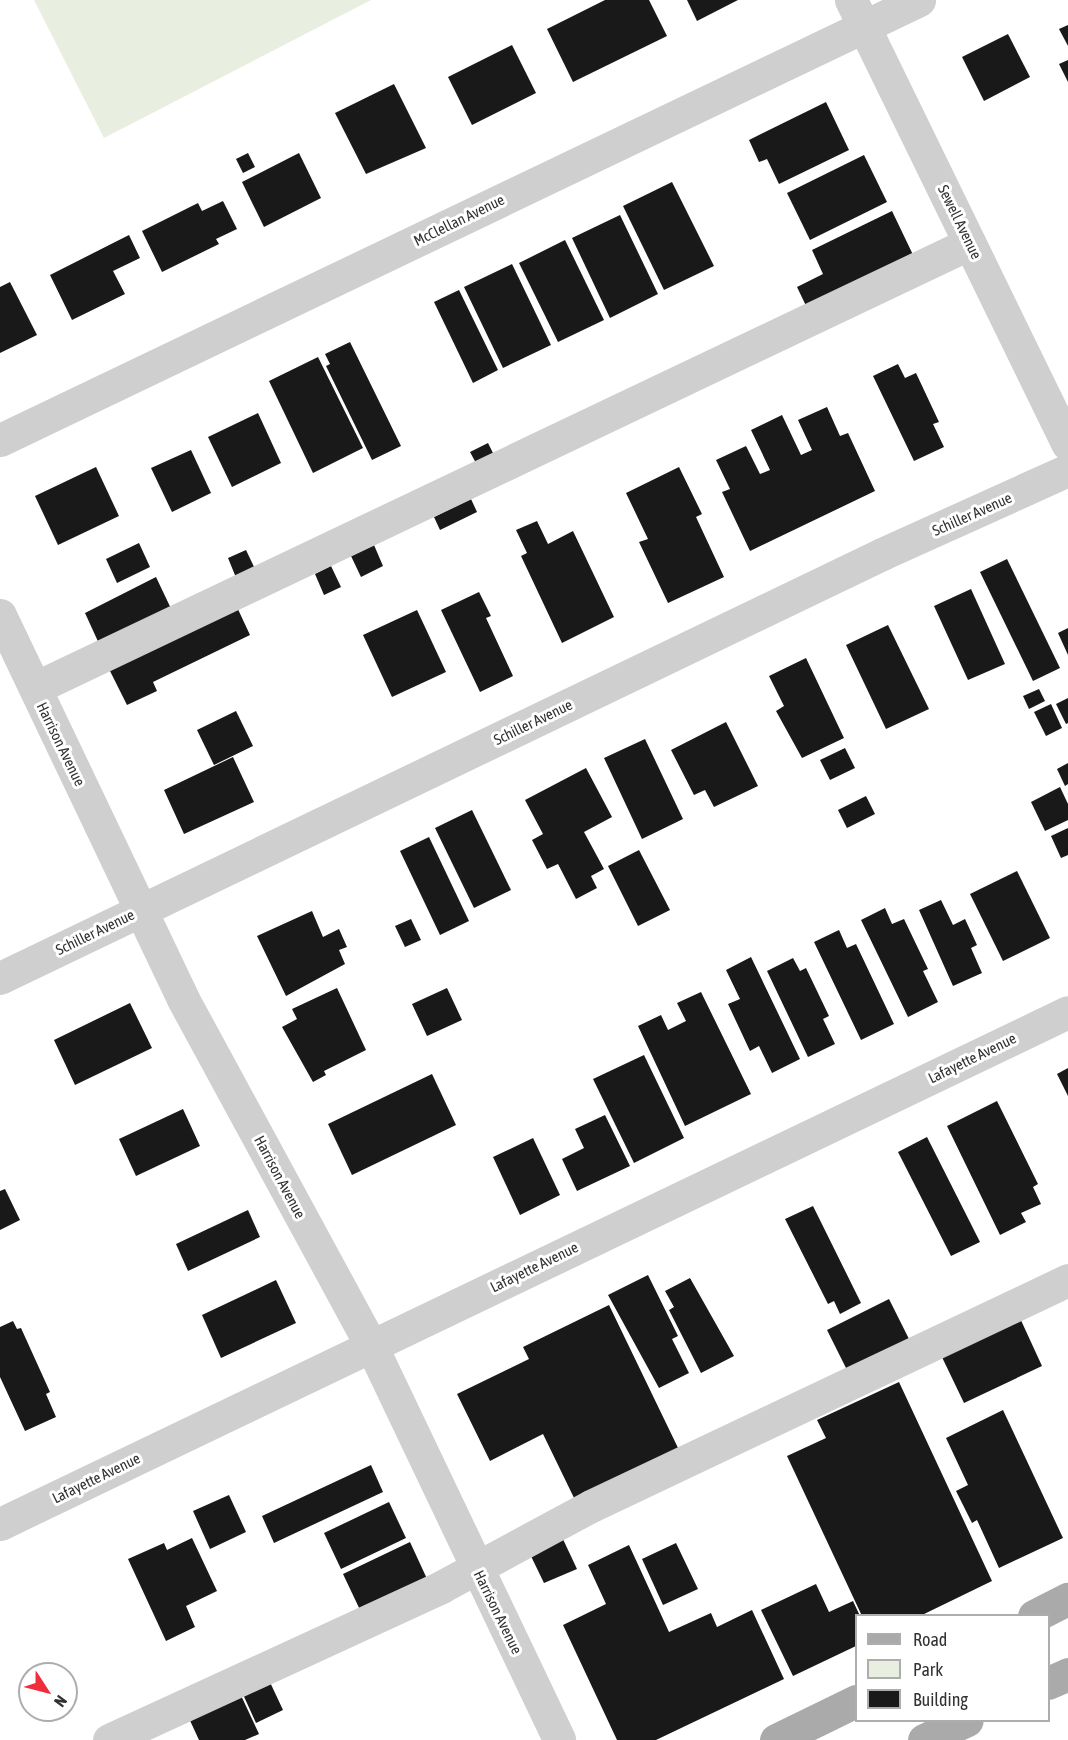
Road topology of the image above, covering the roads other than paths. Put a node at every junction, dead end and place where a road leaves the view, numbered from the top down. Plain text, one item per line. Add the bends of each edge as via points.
1 (919, 0) edge
2 (857, 13) edge
3 (970, 243) junction
4 (0, 440) edge
5 (1068, 444) edge
6 (1068, 470) edge
7 (0, 615) edge
8 (34, 688) junction
9 (141, 910) junction
10 (0, 978) edge
11 (1068, 1012) edge
12 (1068, 1280) edge
13 (371, 1345) junction
14 (0, 1524) edge
15 (476, 1566) junction
16 (1068, 1599) edge
17 (1038, 1614) edge
18 (1068, 1674) edge
19 (1050, 1682) edge
20 (855, 1701) edge
21 (963, 1722) edge
22 (109, 1740) edge
23 (559, 1740) edge
24 (776, 1740) edge
25 (924, 1740) edge

1 - 2 street, McClellan Avenue
2 - 3 street, Sewell Avenue
2 - 4 street, McClellan Avenue
3 - 5 street, Sewell Avenue
3 - 8 street
6 - 9 street, Schiller Avenue via 871,559
7 - 8 street, Harrison Avenue
8 - 9 street, Harrison Avenue
9 - 10 street, Schiller Avenue
9 - 13 street, Harrison Avenue via 183,999
11 - 13 street, Lafayette Avenue
12 - 15 street via 602,1500
13 - 14 street, Lafayette Avenue
13 - 15 street, Harrison Avenue
15 - 22 street via 441,1587
15 - 23 street, Harrison Avenue
16 - 17 main road
18 - 19 main road
20 - 24 main road
21 - 25 main road

